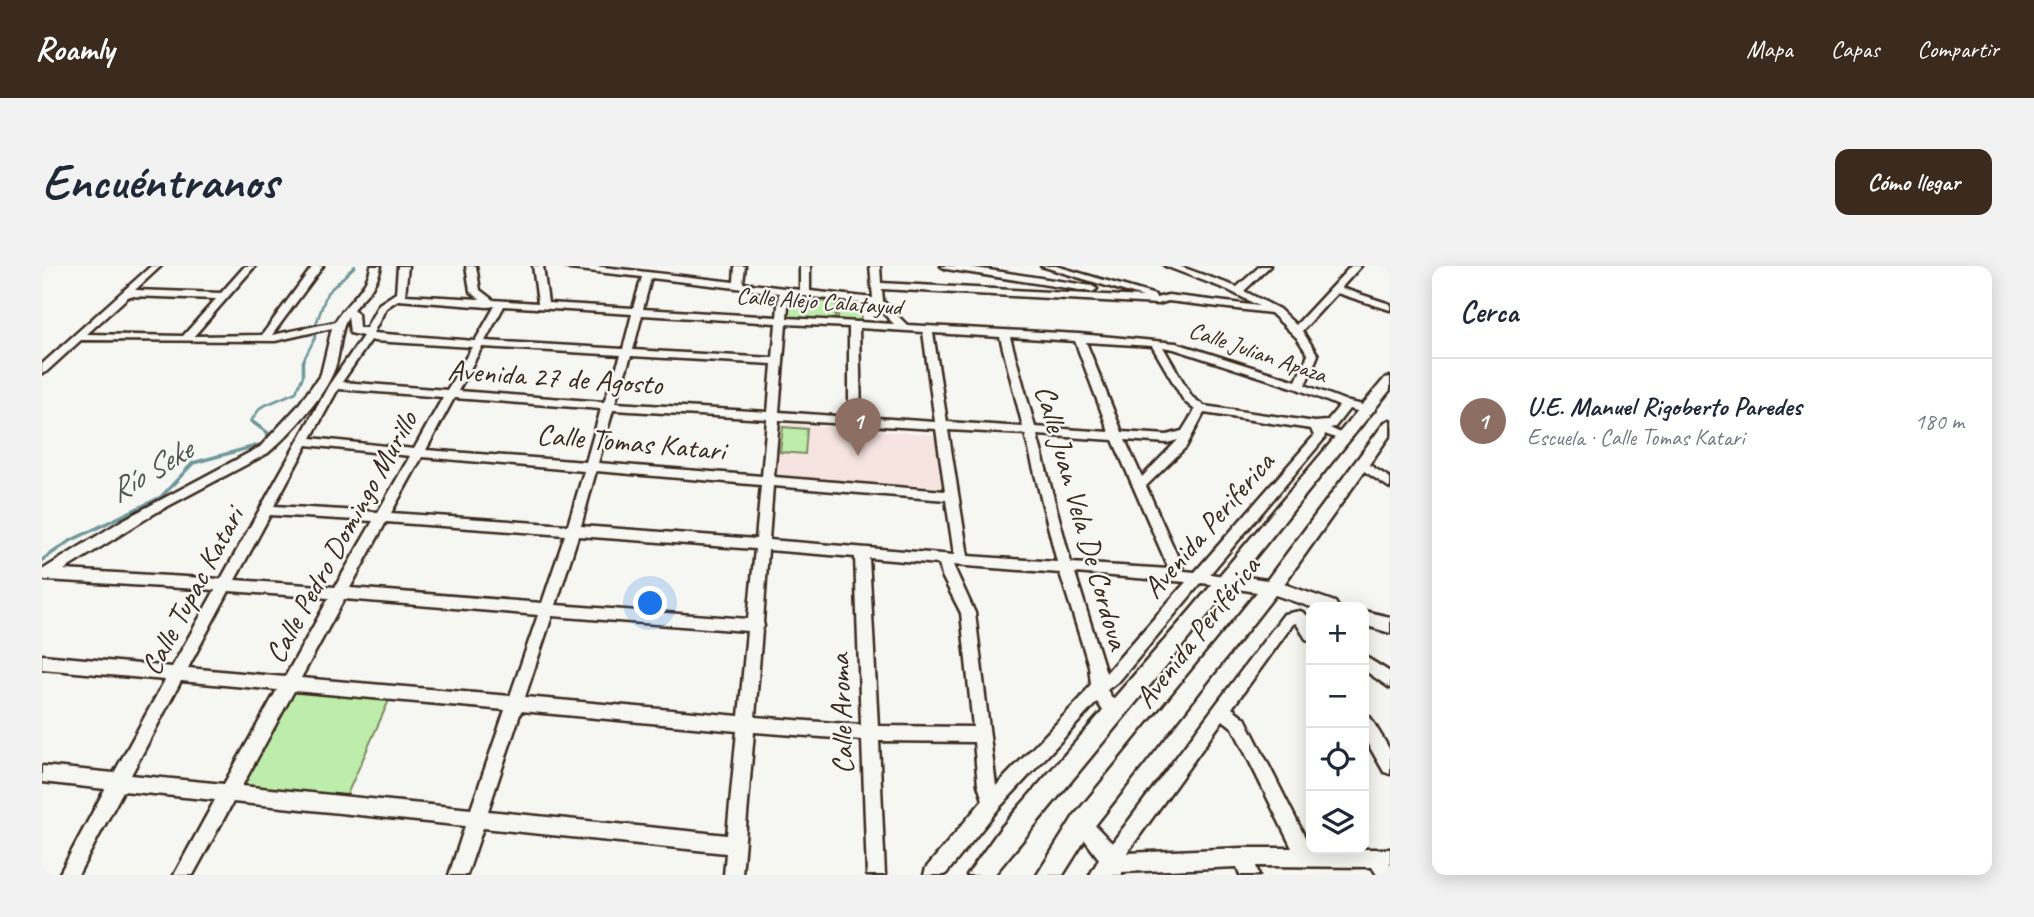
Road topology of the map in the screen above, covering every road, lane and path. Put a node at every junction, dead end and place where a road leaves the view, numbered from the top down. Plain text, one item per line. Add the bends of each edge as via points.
1 (156, 266) edge
2 (250, 266) edge
3 (318, 266) edge
4 (376, 266) edge
5 (403, 266) edge
6 (471, 266) edge
7 (538, 266) edge
8 (570, 266) edge
9 (676, 266) edge
10 (740, 266) edge
11 (805, 266) edge
12 (875, 266) edge
13 (946, 266) edge
14 (1046, 266) edge
15 (1096, 266) edge
16 (1172, 266) edge
17 (1265, 266) edge
18 (1356, 266) edge
19 (610, 267) edge
20 (647, 274) junction
21 (673, 277) junction
22 (1088, 277) junction
23 (738, 286) junction
24 (878, 286) junction
25 (1335, 289) junction
26 (785, 292) junction
27 (1237, 292) junction
28 (126, 293) junction
29 (805, 293) junction
30 (224, 296) junction
31 (397, 297) junction
32 (1155, 301) junction
33 (878, 302) junction
34 (494, 304) junction
35 (542, 306) junction
36 (1390, 307) edge
37 (347, 309) junction
38 (638, 311) junction
39 (1276, 311) junction
40 (780, 319) junction
41 (854, 324) junction
42 (338, 325) junction
43 (903, 327) junction
44 (927, 328) junction
45 (1296, 331) junction
46 (1004, 333) junction
47 (366, 334) junction
48 (76, 337) junction
49 (1079, 337) junction
50 (265, 338) junction
51 (186, 339) junction
52 (1155, 343) junction
53 (477, 345) junction
54 (626, 353) junction
55 (777, 361) junction
56 (42, 370) edge
57 (1390, 381) edge
58 (335, 385) junction
59 (1299, 386) junction
60 (448, 395) junction
61 (1346, 405) junction
62 (608, 406) junction
63 (1201, 409) junction
64 (1369, 410) junction
65 (772, 415) junction
66 (855, 421) junction
67 (1390, 425) edge
68 (944, 426) junction
69 (1315, 426) junction
70 (1030, 431) junction
71 (1186, 434) junction
72 (1117, 436) junction
73 (1345, 438) junction
74 (303, 441) junction
75 (417, 453) junction
76 (1362, 464) junction
77 (591, 465) junction
78 (770, 480) junction
79 (1138, 484) junction
80 (1390, 484) edge
81 (954, 496) junction
82 (265, 510) junction
83 (383, 517) junction
84 (573, 531) junction
85 (762, 543) junction
86 (862, 551) junction
87 (944, 559) junction
88 (962, 561) junction
89 (1066, 568) junction
90 (1179, 575) junction
91 (45, 576) edge
92 (1198, 578) junction
93 (1226, 581) junction
94 (226, 583) junction
95 (1273, 586) junction
96 (339, 592) junction
97 (1307, 596) junction
98 (1319, 602) edge
99 (545, 611) junction
100 (1369, 619) edge
101 (1306, 621) edge
102 (1390, 625) edge
103 (757, 626) junction
104 (42, 662) edge
105 (1368, 665) edge
106 (177, 674) junction
107 (1390, 681) edge
108 (291, 684) junction
109 (1097, 689) junction
110 (514, 704) junction
111 (1222, 709) junction
112 (1114, 713) junction
113 (746, 724) junction
114 (1368, 728) edge
115 (870, 733) junction
116 (981, 735) junction
117 (1390, 766) edge
118 (42, 774) edge
119 (118, 781) junction
120 (227, 793) junction
121 (993, 802) junction
122 (476, 820) junction
123 (1082, 824) junction
124 (735, 845) junction
125 (1307, 858) junction
126 (1385, 864) edge
127 (1246, 866) edge
128 (1107, 871) edge
129 (68, 875) edge
130 (183, 875) edge
131 (458, 875) edge
132 (733, 875) edge
133 (876, 875) edge
134 (933, 875) edge
135 (979, 875) edge
136 (1048, 875) edge

1 - 28 street
2 - 30 street
3 - 50 street
4 - 37 street via 373,279
5 - 31 street
6 - 34 street via 475,291
7 - 35 street
8 - 19 street
9 - 21 street
10 - 23 street
11 - 29 street
12 - 24 street
13 - 32 street
14 - 22 street
15 - 22 street
16 - 27 street
17 - 27 street
18 - 25 street
19 - 20 street
20 - 21 street
20 - 38 street
21 - 23 street
22 - 32 street via 1138,291
23 - 26 street
24 - 32 street
24 - 33 street
25 - 36 street
25 - 45 street
26 - 29 street
26 - 40 street
27 - 39 street
28 - 30 street
28 - 48 street
29 - 33 street
30 - 51 street
31 - 34 street, Calle Alejo Calatayud
31 - 47 street, Calle Tupac Katari via 382,306
32 - 39 street via 1179,299
33 - 43 street
34 - 35 street, Calle Alejo Calatayud
34 - 53 street, Calle Pedro Domingo Murillo
35 - 38 street, Calle Alejo Calatayud
37 - 42 street
37 - 47 street via 353,314 354,331
38 - 40 street, Calle Alejo Calatayud
38 - 54 street
39 - 45 street
40 - 41 street, Calle Alejo Calatayud
40 - 55 street
41 - 43 street, Calle Alejo Calatayud
41 - 66 street
42 - 50 street
42 - 91 street via 328,373 277,440 83,548
43 - 44 street, Calle Alejo Calatayud
44 - 46 street, Calle Alejo Calatayud
44 - 68 street
45 - 59 street via 1312,355
46 - 49 street, Calle Alejo Calatayud
46 - 70 street, Calle Juan Vela De Cordova
47 - 53 street
47 - 58 street, Calle Tupac Katari
48 - 51 street
48 - 56 street
49 - 52 street, Calle Alejo Calatayud
49 - 72 street
50 - 51 street
52 - 59 street, Calle Julian Apaza
52 - 63 street via 1188,399
53 - 54 street
53 - 60 street, Calle Pedro Domingo Murillo
54 - 55 street
54 - 62 street
55 - 65 street
57 - 64 street, Avenida Periférica
58 - 60 street, Avenida 27 de Agosto
58 - 74 street, Calle Tupac Katari
59 - 61 street, Calle Julian Apaza
60 - 62 street, Avenida 27 de Agosto
60 - 75 street, Calle Pedro Domingo Murillo
61 - 64 street, Calle Julian Apaza
61 - 69 street via 1331,424
62 - 65 street, Avenida 27 de Agosto
62 - 77 street
63 - 69 street
63 - 71 street
64 - 73 street, Avenida Periférica
65 - 66 street, Avenida 27 de Agosto
65 - 78 street
66 - 68 street, Avenida 27 de Agosto
67 - 76 street, Avenida Periférica
68 - 70 street, Avenida 27 de Agosto
68 - 81 street
69 - 73 street
69 - 92 street, Avenida Periferica via 1320,436
70 - 72 street, Avenida 27 de Agosto
70 - 89 street, Calle Juan Vela De Cordova
71 - 72 street, Avenida 27 de Agosto via 1167,439
71 - 79 street via 1182,444
72 - 79 street
73 - 93 street, Avenida Periférica
74 - 75 street, Calle Tomas Katari
74 - 82 street, Calle Tupac Katari
75 - 77 street, Calle Tomas Katari
75 - 83 street, Calle Pedro Domingo Murillo
76 - 80 street
76 - 95 street, Avenida Periférica
77 - 78 street, Calle Tomas Katari
77 - 84 street
78 - 81 street, Calle Tomas Katari
78 - 85 street
79 - 90 street
81 - 88 street
82 - 83 street
82 - 94 street, Calle Tupac Katari
83 - 84 street
83 - 96 street, Calle Pedro Domingo Murillo
84 - 85 street
84 - 99 street
85 - 86 street
85 - 103 street
86 - 87 street
86 - 115 street, Calle Aroma
87 - 88 street
87 - 116 street via 968,613
88 - 89 street
89 - 90 street
89 - 109 street, Calle Juan Vela De Cordova via 1097,666
90 - 92 street
91 - 94 street
92 - 93 street
92 - 109 street, Avenida Periferica
93 - 95 street
93 - 112 street, Avenida Periférica
94 - 96 street
94 - 106 street, Calle Tupac Katari
95 - 97 street
95 - 123 street, Avenida Periférica
96 - 99 street
96 - 108 street, Calle Pedro Domingo Murillo
97 - 98 street
97 - 101 street via 1299,612
99 - 103 street
99 - 110 street
100 - 102 street
101 - 111 street via 1289,618
103 - 113 street
104 - 106 street
105 - 107 street
106 - 108 street
106 - 119 street, Calle Tupac Katari
108 - 110 street
108 - 120 street, Calle Pedro Domingo Murillo
109 - 112 street
109 - 121 street, Calle Juan Vela De Cordova
110 - 113 street
110 - 122 street
111 - 125 street via 1239,723
111 - 128 street
112 - 135 street, Avenida Periférica
113 - 115 street
113 - 124 street
114 - 117 street
115 - 116 street
115 - 133 street, Calle Aroma
116 - 121 street
118 - 119 street
119 - 120 street
119 - 129 street, Calle Tupac Katari
120 - 122 street
120 - 130 street, Calle Pedro Domingo Murillo
121 - 134 street, Calle Juan Vela De Cordova
122 - 124 street
122 - 131 street
123 - 128 street via 1106,850
123 - 136 street, Avenida Periférica
124 - 132 street
125 - 126 street
125 - 127 street
127 - 128 street

